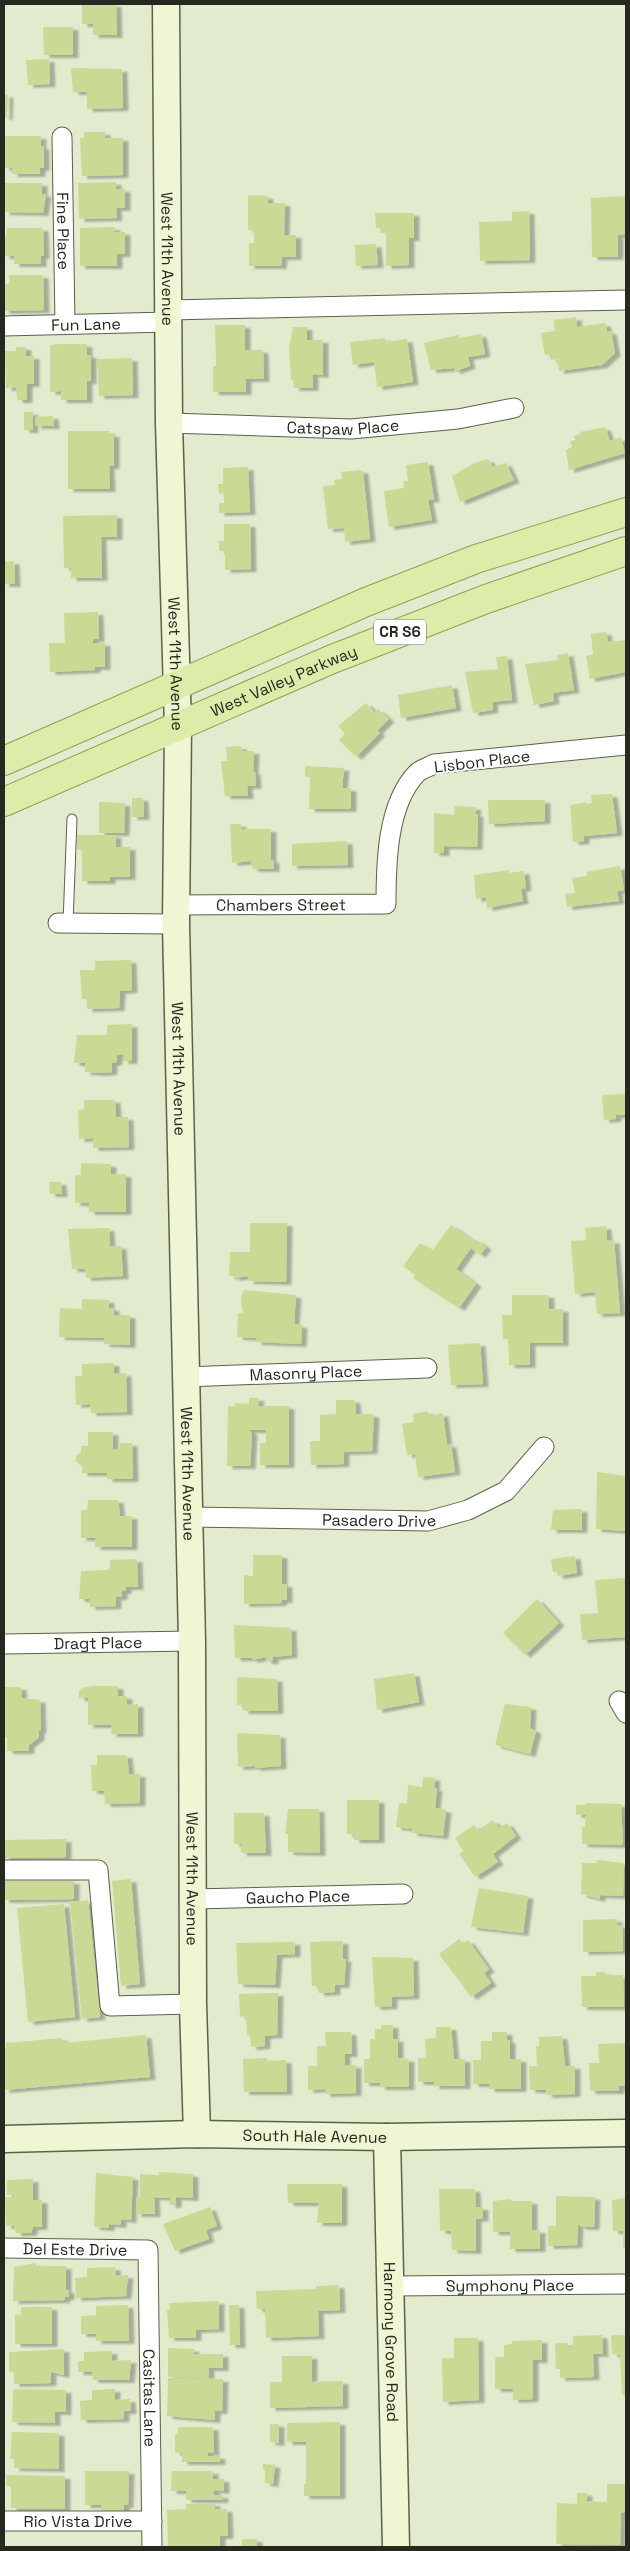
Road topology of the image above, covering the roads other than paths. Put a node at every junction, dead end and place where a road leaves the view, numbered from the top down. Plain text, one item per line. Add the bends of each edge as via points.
1 (166, 4) edge
2 (62, 138) dead end
3 (626, 300) edge
4 (169, 316) junction
5 (65, 324) junction
6 (4, 326) edge
7 (514, 408) dead end
8 (169, 423) junction
9 (626, 512) edge
10 (626, 551) edge
11 (177, 686) junction
12 (178, 726) junction
13 (626, 745) edge
14 (4, 761) edge
15 (4, 802) edge
16 (72, 819) dead end
17 (386, 904) joint
18 (176, 915) junction
19 (63, 923) joint
20 (426, 1368) dead end
21 (185, 1377) junction
22 (544, 1447) dead end
23 (189, 1517) junction
24 (192, 1641) junction
25 (4, 1644) edge
26 (4, 1870) edge
27 (403, 1894) dead end
28 (193, 1899) junction
29 (193, 2004) junction
30 (626, 2133) edge
31 (197, 2134) junction
32 (387, 2137) junction
33 (4, 2139) edge
34 (4, 2248) edge
35 (148, 2250) joint
36 (626, 2284) edge
37 (392, 2286) junction
38 (4, 2521) edge
39 (152, 2521) junction
40 (398, 2546) edge
41 (152, 2547) edge

1 - 4 street, West 11th Avenue
2 - 5 street, Fine Place
3 - 4 street, Fun Lane
4 - 5 street, Fun Lane
4 - 8 street, West 11th Avenue
5 - 6 street, Fun Lane
7 - 8 street, Catspaw Place via 458,419 351,429
8 - 11 street, West 11th Avenue
9 - 11 main road, CR S6 via 476,559 366,602
10 - 12 main road, West Valley Parkway / CR S6 via 486,599 330,660
11 - 12 street, West 11th Avenue
11 - 14 main road, CR S6
12 - 15 main road, West Valley Parkway / CR S6
12 - 18 street, West 11th Avenue
13 - 17 street, Lisbon Place via 434,764 418,772 398,802 386,866
16 - 19 lane
17 - 18 street, Chambers Street
18 - 19 street, Chambers Street
18 - 21 street, West 11th Avenue
20 - 21 street, Masonry Place
21 - 23 street, West 11th Avenue
22 - 23 street, Pasadero Drive via 506,1491 468,1510 428,1521
23 - 24 street, West 11th Avenue
24 - 25 street, Dragt Place
24 - 28 street, West 11th Avenue
26 - 29 street via 98,1870 110,2006
27 - 28 street, Gaucho Place
28 - 29 street, West 11th Avenue
29 - 31 street, West 11th Avenue
30 - 32 street, South Hale Avenue
31 - 32 street, South Hale Avenue
31 - 33 street, South Hale Avenue
32 - 37 street, Harmony Grove Road
34 - 35 street, Del Este Drive
35 - 39 street, Casitas Lane
36 - 37 street, Symphony Place
37 - 40 street, Harmony Grove Road
38 - 39 street, Rio Vista Drive
39 - 41 street, Casitas Lane

